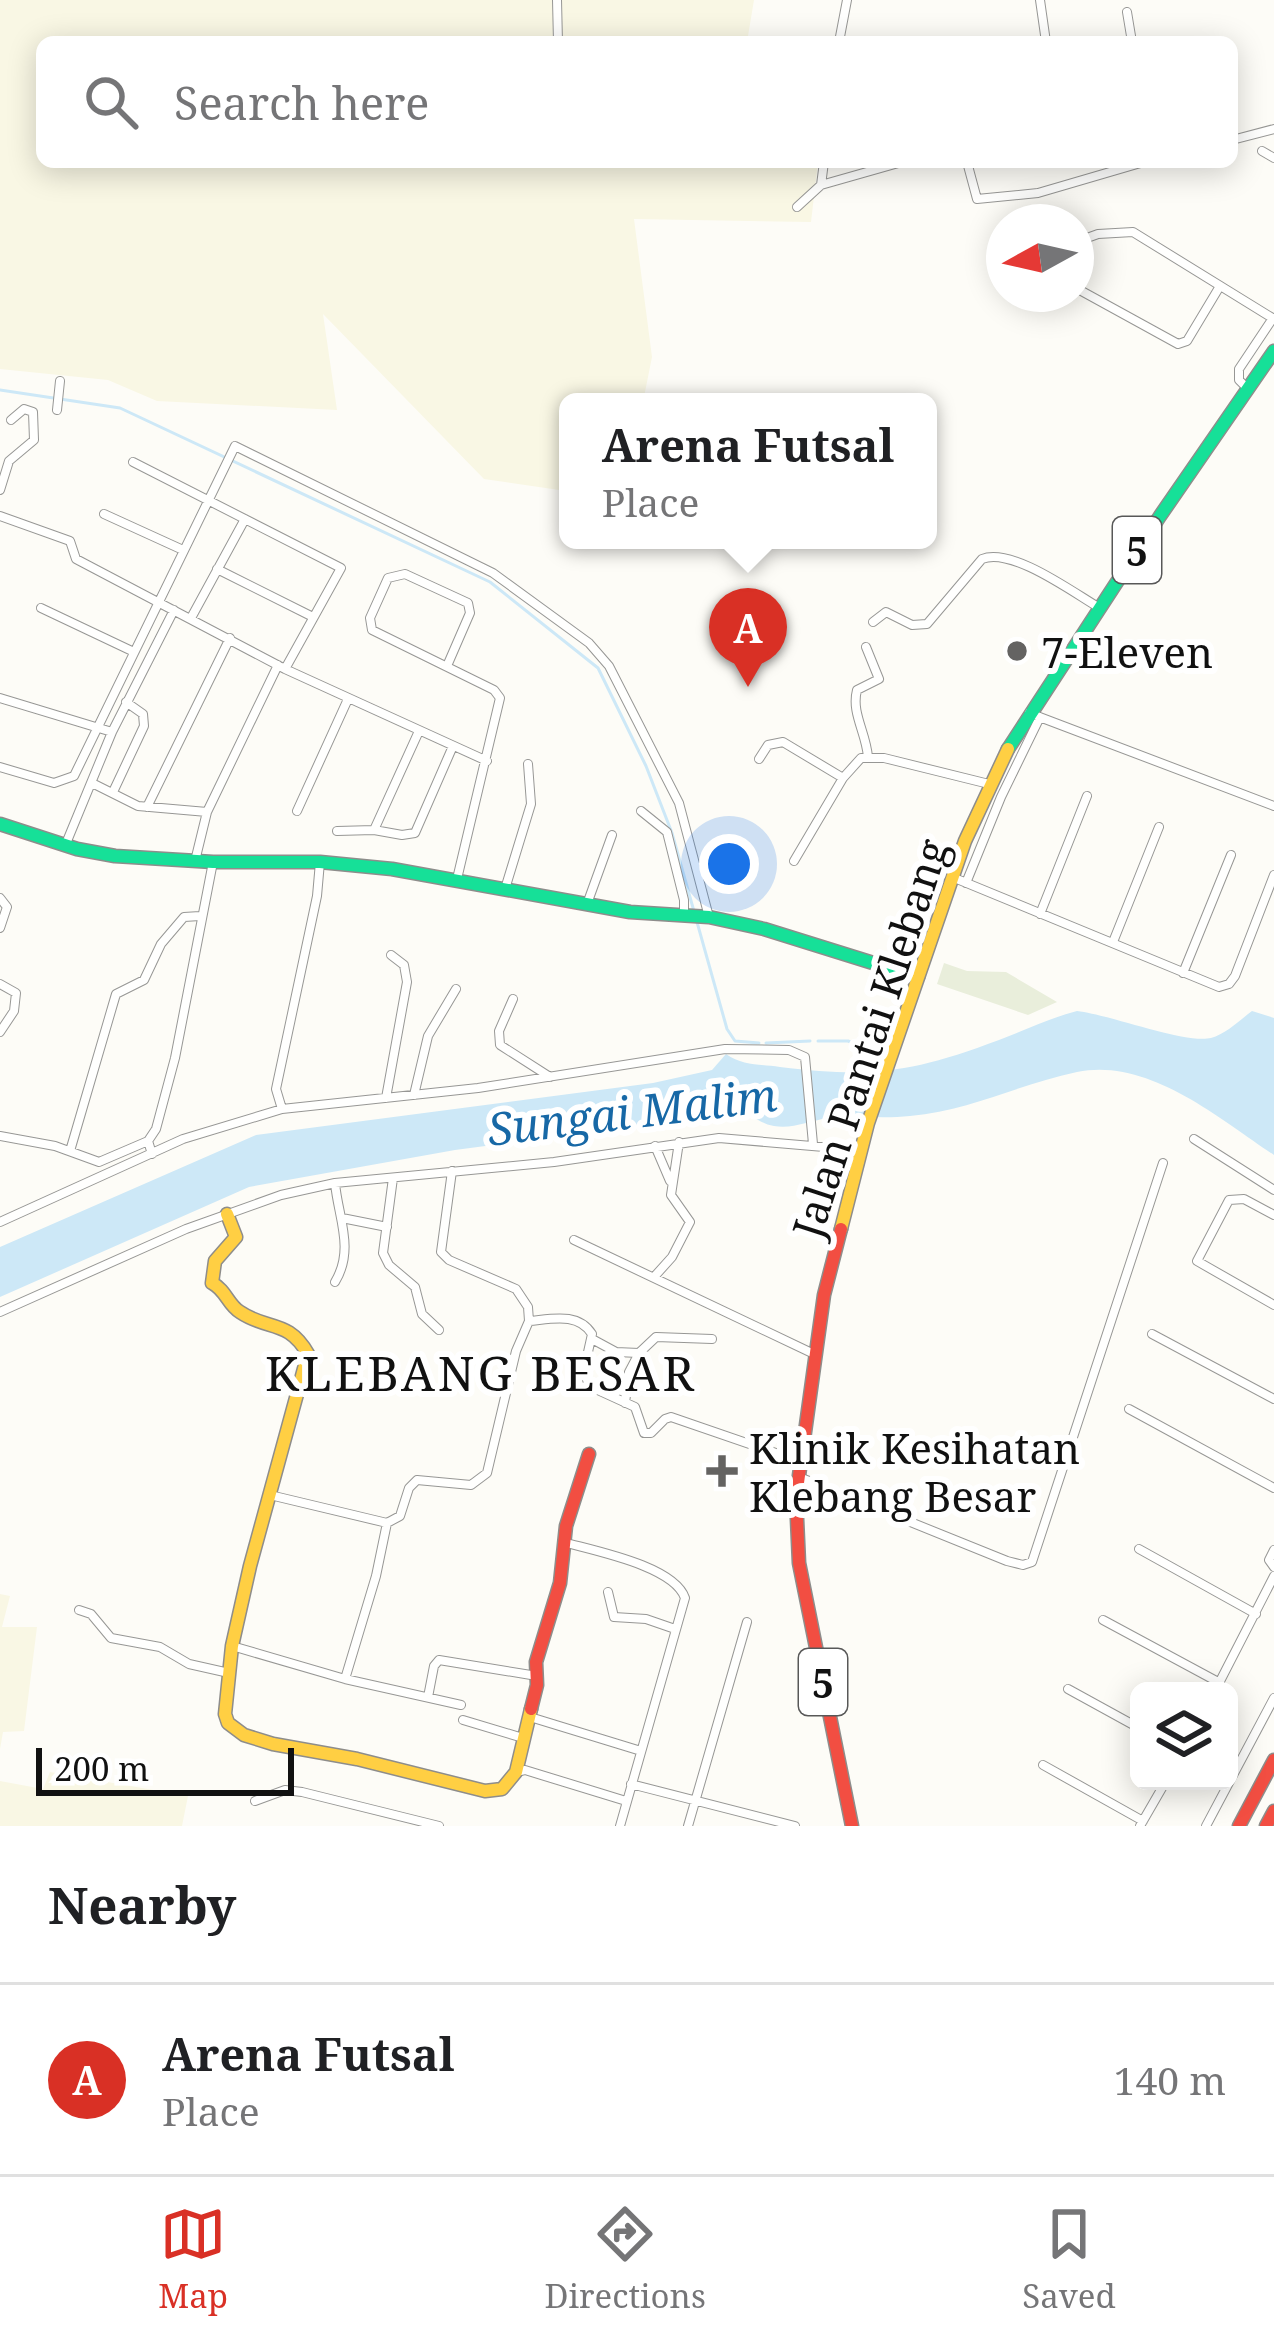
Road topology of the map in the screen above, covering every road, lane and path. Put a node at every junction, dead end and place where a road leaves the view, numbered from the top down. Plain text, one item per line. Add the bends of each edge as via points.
1 (557, 0) edge
2 (847, 0) edge
3 (1040, 0) edge
4 (1127, 12) dead end
5 (558, 36) edge
6 (840, 36) edge
7 (1045, 36) edge
8 (1131, 36) edge
9 (1274, 128) edge
10 (1238, 138) edge
11 (1262, 151) dead end
12 (1274, 158) edge
13 (823, 168) edge
14 (880, 168) edge
15 (968, 168) edge
16 (1123, 168) edge
17 (821, 184) junction
18 (797, 207) dead end
19 (1094, 235) edge
20 (1220, 286) junction
21 (1094, 298) edge
22 (1274, 318) edge
23 (1274, 351) edge
24 (60, 383) dead end
25 (1248, 389) junction
26 (57, 410) dead end
27 (11, 420) dead end
28 (134, 462) dead end
29 (0, 490) edge
30 (208, 499) junction
31 (104, 514) dead end
32 (0, 516) edge
33 (245, 519) junction
34 (183, 550) junction
35 (217, 569) junction
36 (159, 601) junction
37 (40, 608) dead end
38 (1099, 608) junction
39 (174, 610) junction
40 (313, 617) junction
41 (191, 618) junction
42 (873, 622) dead end
43 (230, 638) junction
44 (866, 647) dead end
45 (134, 652) junction
46 (447, 666) junction
47 (281, 667) junction
48 (0, 698) edge
49 (348, 699) junction
50 (126, 702) junction
51 (1035, 715) junction
52 (97, 727) junction
53 (418, 731) junction
54 (112, 732) junction
55 (453, 746) junction
56 (868, 757) junction
57 (759, 760) dead end
58 (487, 761) junction
59 (528, 764) dead end
60 (0, 767) edge
61 (843, 778) junction
62 (92, 784) junction
63 (989, 784) junction
64 (113, 792) junction
65 (1087, 796) dead end
66 (1274, 806) edge
67 (147, 807) junction
68 (297, 811) dead end
69 (641, 811) dead end
70 (207, 812) junction
71 (1160, 827) dead end
72 (2, 830) edge
73 (374, 830) junction
74 (338, 831) dead end
75 (612, 835) dead end
76 (65, 846) junction
77 (1231, 855) dead end
78 (195, 861) junction
79 (794, 861) dead end
80 (213, 862) junction
81 (320, 862) junction
82 (1274, 875) edge
83 (952, 877) junction
84 (457, 879) junction
85 (966, 883) junction
86 (505, 891) junction
87 (0, 898) edge
88 (587, 904) junction
89 (1040, 914) junction
90 (200, 916) junction
91 (696, 916) junction
92 (0, 928) edge
93 (1112, 942) junction
94 (391, 955) dead end
95 (1183, 973) junction
96 (918, 977) junction
97 (0, 984) edge
98 (456, 989) dead end
99 (513, 999) dead end
100 (0, 1032) edge
101 (551, 1077) junction
102 (414, 1095) junction
103 (386, 1098) junction
104 (282, 1109) junction
105 (0, 1136) edge
106 (1193, 1139) dead end
107 (148, 1141) junction
108 (679, 1142) junction
109 (813, 1144) junction
110 (655, 1146) junction
111 (70, 1150) junction
112 (861, 1150) junction
113 (152, 1154) junction
114 (1163, 1163) dead end
115 (452, 1172) junction
116 (393, 1178) junction
117 (671, 1182) junction
118 (335, 1183) junction
119 (1274, 1190) edge
120 (227, 1214) junction
121 (1274, 1215) edge
122 (342, 1218) junction
123 (0, 1222) edge
124 (388, 1227) junction
125 (574, 1240) dead end
126 (654, 1278) junction
127 (335, 1282) dead end
128 (1274, 1305) edge
129 (0, 1312) edge
130 (529, 1321) junction
131 (439, 1330) dead end
132 (1152, 1334) dead end
133 (712, 1339) dead end
134 (592, 1340) junction
135 (639, 1353) junction
136 (815, 1354) junction
137 (1274, 1399) edge
138 (625, 1403) junction
139 (1129, 1408) dead end
140 (589, 1454) dead end
141 (799, 1461) junction
142 (798, 1477) junction
143 (1274, 1488) edge
144 (270, 1495) junction
145 (387, 1523) junction
146 (563, 1542) junction
147 (1139, 1549) dead end
148 (1274, 1550) edge
149 (1274, 1572) edge
150 (608, 1592) dead end
151 (79, 1610) dead end
152 (1256, 1614) junction
153 (1103, 1620) dead end
154 (747, 1622) dead end
155 (675, 1629) junction
156 (232, 1646) junction
157 (229, 1673) junction
158 (537, 1676) junction
159 (345, 1679) junction
160 (1208, 1682) edge
161 (1220, 1682) edge
162 (1068, 1689) dead end
163 (428, 1697) junction
164 (1274, 1698) edge
165 (461, 1706) dead end
166 (530, 1717) junction
167 (463, 1720) dead end
168 (1130, 1723) edge
169 (523, 1738) junction
170 (640, 1751) junction
171 (1274, 1760) edge
172 (1043, 1765) dead end
173 (516, 1772) junction
174 (632, 1784) junction
175 (1161, 1790) edge
176 (255, 1801) dead end
177 (626, 1801) junction
178 (695, 1802) junction
179 (1274, 1811) edge
180 (758, 1822) edge
181 (1142, 1823) edge
182 (1270, 1825) edge
183 (440, 1826) edge
184 (620, 1826) edge
185 (688, 1826) edge
186 (795, 1826) edge
187 (852, 1826) edge
188 (1206, 1826) edge
189 (1239, 1826) edge

1 - 5 street
2 - 6 street
3 - 7 street
4 - 8 street
9 - 10 street
11 - 12 street
13 - 17 street
14 - 17 street
15 - 16 street via 976,199 1038,193
17 - 18 street
19 - 20 street via 1132,232
20 - 21 street via 1178,344
20 - 22 street
22 - 25 street via 1239,369
23 - 25 main road, Jalan Pantai Klebang / 5
24 - 26 street
25 - 38 main road, Jalan Pantai Klebang / 5
27 - 29 street via 33,412 34,440 9,460
28 - 30 street
30 - 33 street
30 - 34 street
30 - 91 street via 234,448 493,573 590,643 679,803
31 - 34 street
32 - 36 street via 70,541 76,559
33 - 35 street
33 - 40 street via 341,568
34 - 36 street
35 - 40 street
35 - 41 street
36 - 39 street
36 - 45 street
37 - 45 street
38 - 42 street via 999,555 982,560 927,624 886,612
38 - 51 main road, Jalan Pantai Klebang / 5
39 - 41 street
39 - 50 street
40 - 47 street
41 - 43 street
43 - 47 street
43 - 67 street
44 - 56 street via 879,679 857,690 854,703
45 - 52 street
46 - 46 street via 470,608 405,574 388,578 370,618 376,634
46 - 58 street via 500,698
47 - 49 street
47 - 70 street
48 - 52 street
49 - 53 street
49 - 68 street
50 - 54 street
50 - 64 street via 144,726
51 - 63 main road, Jalan Pantai Klebang / 5
51 - 66 street
51 - 85 street
52 - 54 street
52 - 60 street via 74,776 54,783
53 - 55 street
53 - 73 street
54 - 62 street
55 - 58 street
55 - 73 street via 416,832
56 - 61 street
56 - 63 street
57 - 61 street via 768,745 783,742
58 - 84 street
59 - 86 street via 530,804
61 - 79 street
62 - 64 street
62 - 76 street
63 - 83 main road, Jalan Pantai Klebang / 5
64 - 67 street
65 - 89 street
67 - 70 street
69 - 91 street via 667,832 684,900
70 - 78 street
71 - 93 street
72 - 76 main road
73 - 74 street
75 - 88 street
76 - 78 main road
77 - 95 street
78 - 80 main road
80 - 81 main road
80 - 90 street
81 - 84 main road
81 - 104 street via 276,1089
82 - 95 street via 1232,981 1214,986
83 - 85 street
83 - 96 main road, Jalan Pantai Klebang / 5
84 - 86 main road
85 - 89 street
86 - 88 main road
87 - 92 street via 8,907
88 - 91 main road
89 - 93 street
90 - 107 street via 176,1058
90 - 111 street via 184,916 145,980 116,994
91 - 96 main road via 764,928
93 - 95 street
94 - 103 street via 404,965 407,982
96 - 112 main road, Jalan Pantai Klebang / 5
97 - 100 street via 17,1003
98 - 102 street via 428,1036
99 - 101 street via 500,1045
101 - 102 street
101 - 109 street via 725,1049 795,1051 808,1064
102 - 103 street
103 - 104 street
104 - 113 street
105 - 111 street
106 - 119 street
107 - 111 street via 99,1162
107 - 113 street
108 - 109 street
108 - 110 street
108 - 117 street
109 - 112 street
110 - 115 street
110 - 117 street
112 - 136 main road, Jalan Pantai Klebang / 5
113 - 123 street
114 - 142 street via 1032,1562 1007,1561
115 - 116 street
115 - 130 street via 441,1252 522,1294
116 - 118 street
116 - 124 street
117 - 126 street via 673,1202 690,1222
118 - 120 street
118 - 122 street
120 - 129 street
120 - 144 main road via 236,1237 215,1261 212,1283 236,1311 297,1335 308,1354
121 - 128 street via 1229,1200 1197,1261
122 - 124 street
122 - 127 street via 344,1262
124 - 131 street via 385,1260 415,1287 422,1315
125 - 126 street
126 - 136 street
130 - 134 street via 574,1320
130 - 145 street via 484,1479 470,1486 417,1480 400,1516
132 - 137 street
133 - 135 street via 656,1337
134 - 135 street
134 - 138 street via 584,1370 589,1386
135 - 138 street
136 - 141 main road, Jalan Pantai Klebang / 5
138 - 141 street via 638,1410 644,1433 671,1418
139 - 143 street
140 - 146 main road
141 - 142 main road, Jalan Pantai Klebang / 5
142 - 187 main road, Jalan Pantai Klebang / 5 via 800,1563
144 - 145 street
144 - 156 main road
145 - 159 street
146 - 155 street via 665,1573 685,1598
146 - 158 main road
147 - 152 street
148 - 149 street
149 - 152 street
150 - 155 street via 614,1617
151 - 157 street via 111,1638
152 - 161 street
153 - 160 street
154 - 178 street
155 - 170 street
156 - 157 main road
156 - 159 street
157 - 173 main road via 225,1714 244,1735 485,1791 502,1790
158 - 163 street via 439,1660
158 - 166 main road
159 - 163 street
162 - 168 street
163 - 165 street
164 - 188 street
166 - 169 main road
166 - 170 street
167 - 169 street
169 - 173 main road
170 - 174 street
171 - 189 main road
172 - 181 street
173 - 177 street
174 - 177 street
174 - 178 street
175 - 181 street
176 - 183 street via 302,1792
177 - 184 street
178 - 180 street
178 - 185 street
179 - 182 main road
180 - 186 street

